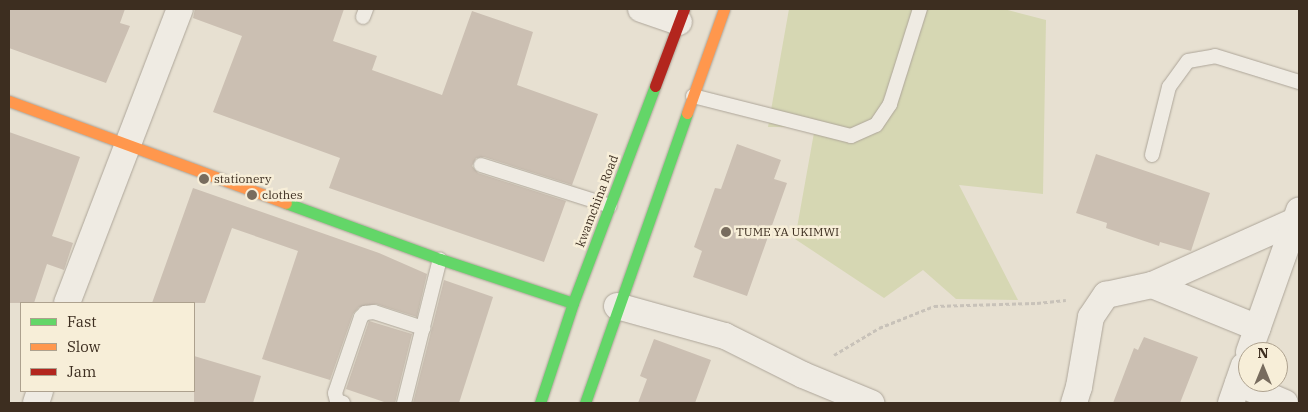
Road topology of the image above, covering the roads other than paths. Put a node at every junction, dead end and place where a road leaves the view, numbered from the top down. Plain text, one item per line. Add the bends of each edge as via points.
1 (180, 9) edge
2 (640, 9) edge
3 (724, 9) edge
4 (920, 9) edge
5 (681, 15) edge
6 (1299, 82) edge
7 (693, 96) junction
8 (9, 100) edge
9 (127, 143) junction
10 (1152, 155) dead end
11 (480, 165) dead end
12 (610, 206) junction
13 (1297, 216) edge
14 (440, 259) junction
15 (1152, 285) junction
16 (66, 302) edge
17 (574, 303) junction
18 (617, 306) junction
19 (423, 328) junction
20 (1258, 328) junction
21 (1253, 342) edge
22 (1235, 393) edge
23 (343, 403) edge
24 (404, 403) edge
25 (540, 403) edge
26 (585, 403) edge
27 (872, 403) edge
28 (1074, 403) edge
29 (1285, 403) edge

1 - 9 street
2 - 5 street
3 - 7 main road
4 - 7 lane via 890,104 876,125 851,136
5 - 12 main road, kwamchina Road
6 - 10 lane via 1215,56 1188,60 1169,87
7 - 18 main road
8 - 9 main road
9 - 14 main road
9 - 16 street
11 - 12 lane
12 - 17 main road, kwamchina Road
13 - 15 street
13 - 20 street
14 - 17 main road
14 - 19 lane
15 - 20 street
15 - 28 street via 1106,295 1091,317
17 - 25 main road, kwamchina Road
18 - 26 main road
18 - 27 street via 725,336
19 - 23 lane via 374,312 365,313 335,393 337,401
19 - 24 lane
20 - 21 street
22 - 29 street

